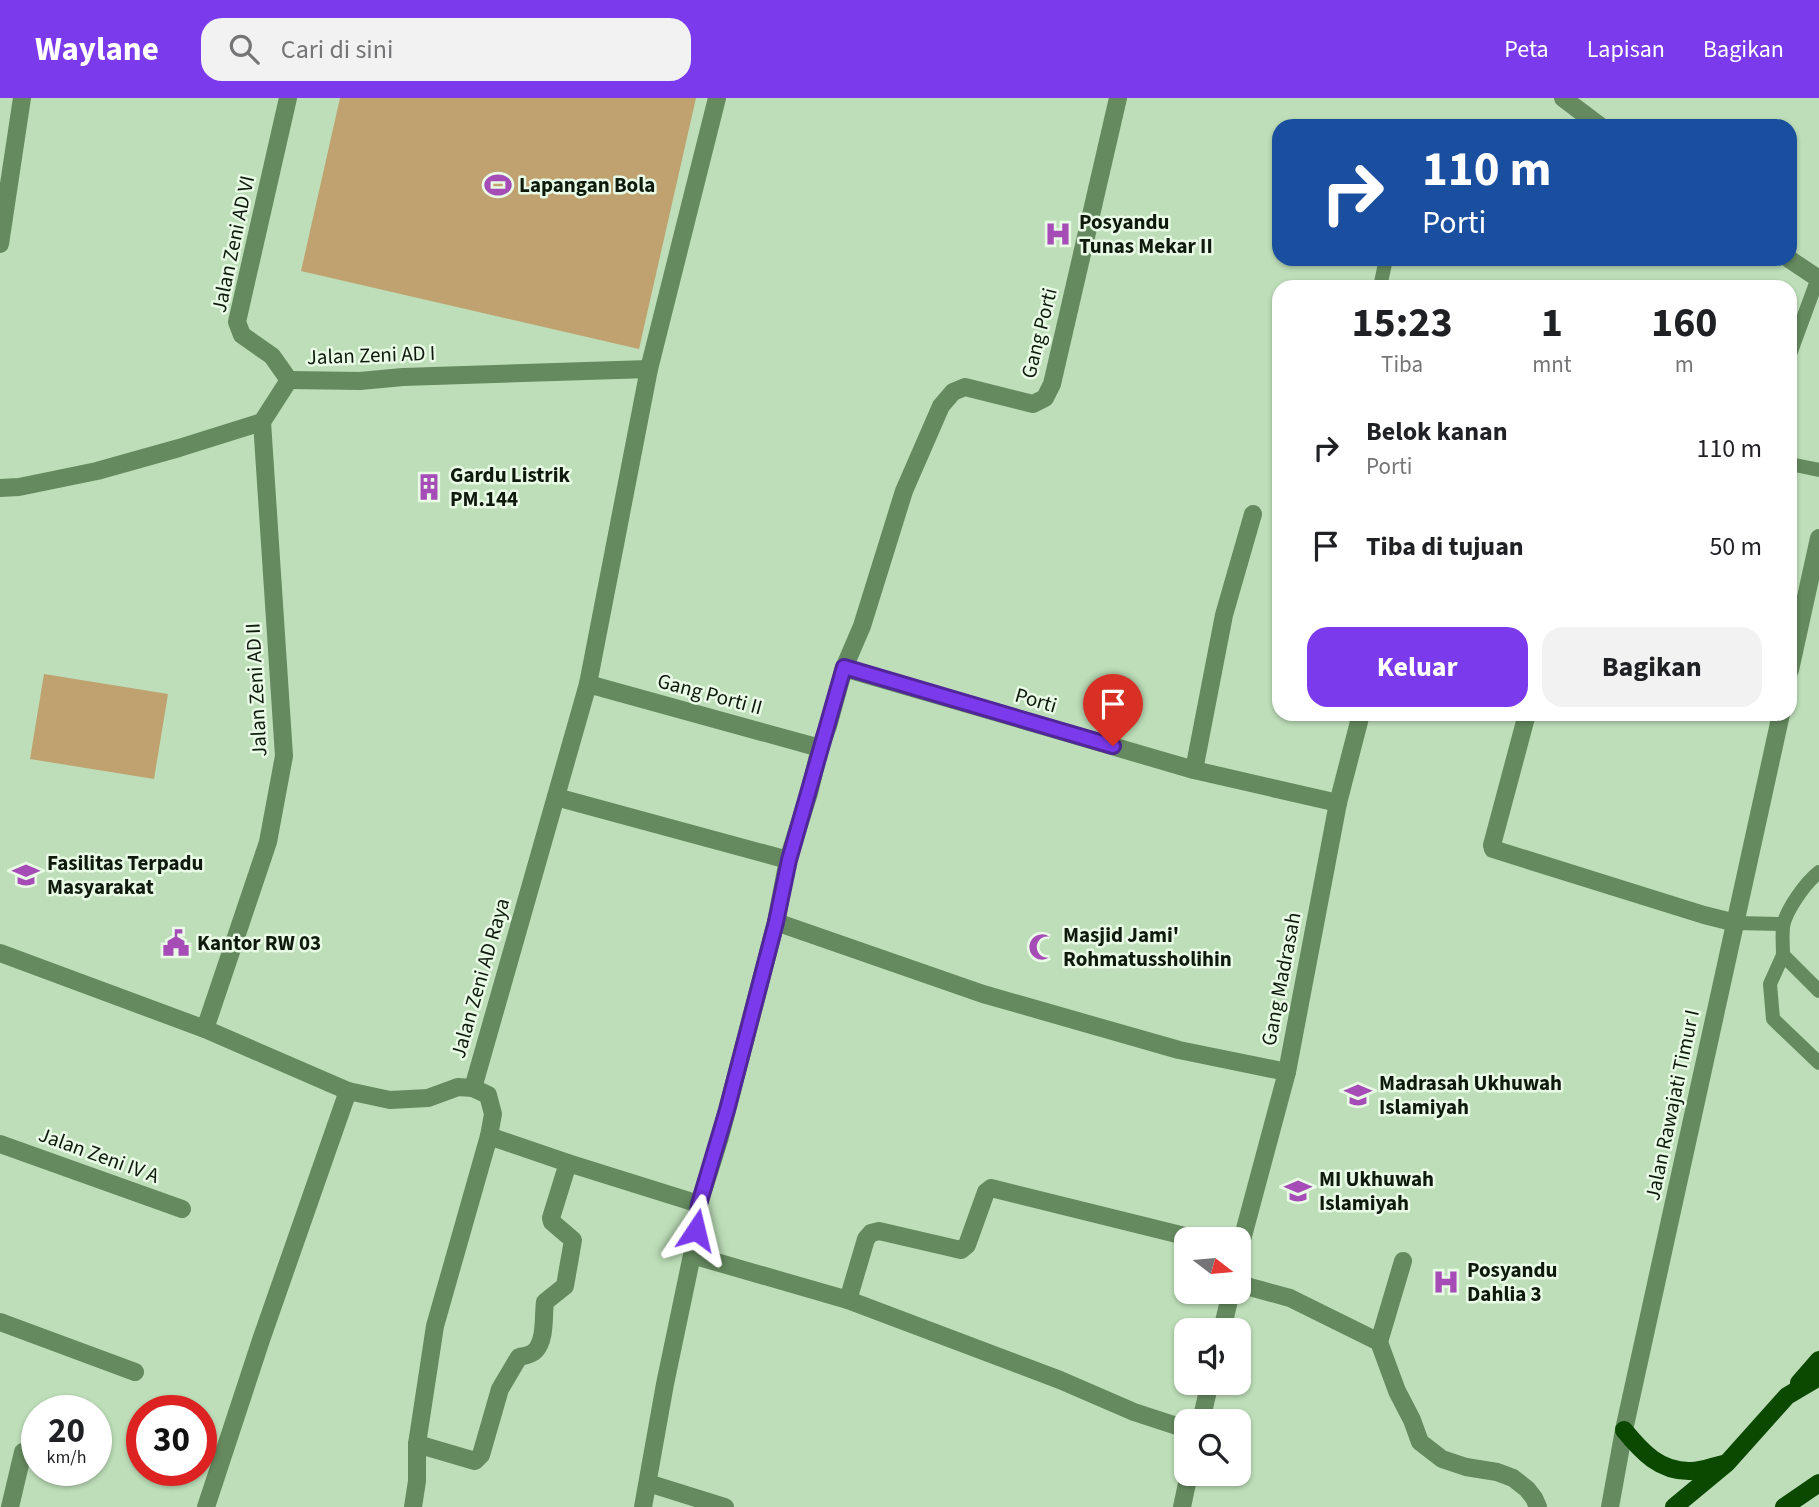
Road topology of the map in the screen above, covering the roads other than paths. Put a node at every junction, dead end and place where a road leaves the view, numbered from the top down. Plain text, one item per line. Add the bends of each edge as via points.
1 (22, 98) edge
2 (288, 98) edge
3 (717, 98) edge
4 (1118, 98) edge
5 (1563, 98) edge
6 (1591, 119) edge
7 (0, 244) edge
8 (1797, 264) edge
9 (1819, 279) edge
10 (1797, 336) edge
11 (649, 369) junction
12 (289, 380) junction
13 (262, 422) junction
14 (1797, 465) edge
15 (1819, 470) edge
16 (0, 488) edge
17 (1253, 514) dead end
18 (1819, 538) edge
19 (1797, 638) edge
20 (844, 667) junction
21 (588, 684) junction
22 (1359, 721) edge
23 (1525, 721) edge
24 (1779, 721) edge
25 (820, 748) junction
26 (1194, 769) junction
27 (556, 797) junction
28 (1338, 803) junction
29 (789, 860) junction
30 (1819, 872) edge
31 (776, 922) junction
32 (1736, 923) junction
33 (1783, 924) junction
34 (0, 953) edge
35 (1783, 956) junction
36 (1819, 991) edge
37 (205, 1029) junction
38 (1819, 1063) edge
39 (1287, 1072) junction
40 (473, 1088) junction
41 (348, 1091) junction
42 (489, 1136) junction
43 (0, 1144) edge
44 (568, 1163) junction
45 (699, 1204) junction
46 (182, 1209) dead end
47 (1245, 1227) edge
48 (1174, 1233) edge
49 (692, 1255) junction
50 (1403, 1261) dead end
51 (1251, 1287) edge
52 (848, 1300) junction
53 (0, 1322) edge
54 (1379, 1342) junction
55 (1819, 1360) edge
56 (135, 1372) dead end
57 (1819, 1377) edge
58 (1787, 1396) junction
59 (1174, 1425) edge
60 (1624, 1430) junction
61 (417, 1444) junction
62 (21, 1460) edge
63 (1727, 1463) junction
64 (648, 1483) junction
65 (1817, 1485) edge
66 (1186, 1486) edge
67 (10, 1507) edge
68 (206, 1507) edge
69 (413, 1507) edge
70 (643, 1507) edge
71 (725, 1507) edge
72 (1182, 1507) edge
73 (1538, 1507) edge
74 (1610, 1507) edge
75 (1674, 1507) edge
76 (1784, 1507) edge

1 - 7 street
2 - 12 street, Jalan Zeni AD VI via 237,322 242,335 272,356
3 - 11 street, Jalan Zeni AD Raya
4 - 20 street, Gang Porti via 1052,384 1045,398 1033,404 965,387 953,392 941,406 904,491 862,626
5 - 6 street
8 - 9 street
9 - 10 lane
11 - 12 street, Jalan Zeni AD I
11 - 21 street, Jalan Zeni AD Raya
12 - 13 street, Jalan Zeni AD I
13 - 16 street via 97,471
13 - 37 street, Jalan Zeni AD II via 284,756 268,842
14 - 15 lane
17 - 26 street via 1224,615
18 - 19 street
20 - 25 street
20 - 26 street, Porti
21 - 25 street, Gang Porti II
21 - 27 street, Jalan Zeni AD Raya
22 - 28 street, Gang Madrasah
23 - 32 street via 1493,849
24 - 32 street, Jalan Rawajati Timur I
25 - 29 street
26 - 28 street, Porti
27 - 29 street
27 - 40 street, Jalan Zeni AD Raya
28 - 39 street, Gang Madrasah
29 - 31 street
30 - 33 lane via 1796,899
31 - 39 street via 983,994 1179,1051
31 - 45 street
32 - 33 lane
32 - 60 street, Jalan Rawajati Timur I
33 - 35 lane
34 - 37 street
35 - 36 lane
35 - 38 lane via 1770,984 1773,1019
37 - 41 street
39 - 47 street, Gang Madrasah
40 - 41 street, Jalan Zeni AD Raya via 390,1100
40 - 42 street via 488,1095 493,1114
41 - 68 street
42 - 44 street
42 - 61 street via 435,1326
43 - 46 street, Jalan Zeni IV A
44 - 45 street
44 - 61 street via 551,1218 573,1240 566,1282 545,1302 536,1351 519,1357 500,1389 481,1455 475,1461
45 - 49 street
48 - 52 street via 991,1188 961,1250 871,1233
49 - 52 street
49 - 64 street
50 - 54 street
51 - 54 street via 1290,1298
52 - 59 street
53 - 56 street
54 - 73 street via 1420,1442 1442,1459 1513,1478
55 - 58 main road
57 - 58 main road
58 - 63 main road
60 - 63 main road via 1644,1454 1666,1468 1692,1471
60 - 74 street, Jalan Rawajati Timur I
61 - 69 street
62 - 67 street
63 - 75 main road
64 - 70 street
64 - 71 street
65 - 76 main road
66 - 72 street

